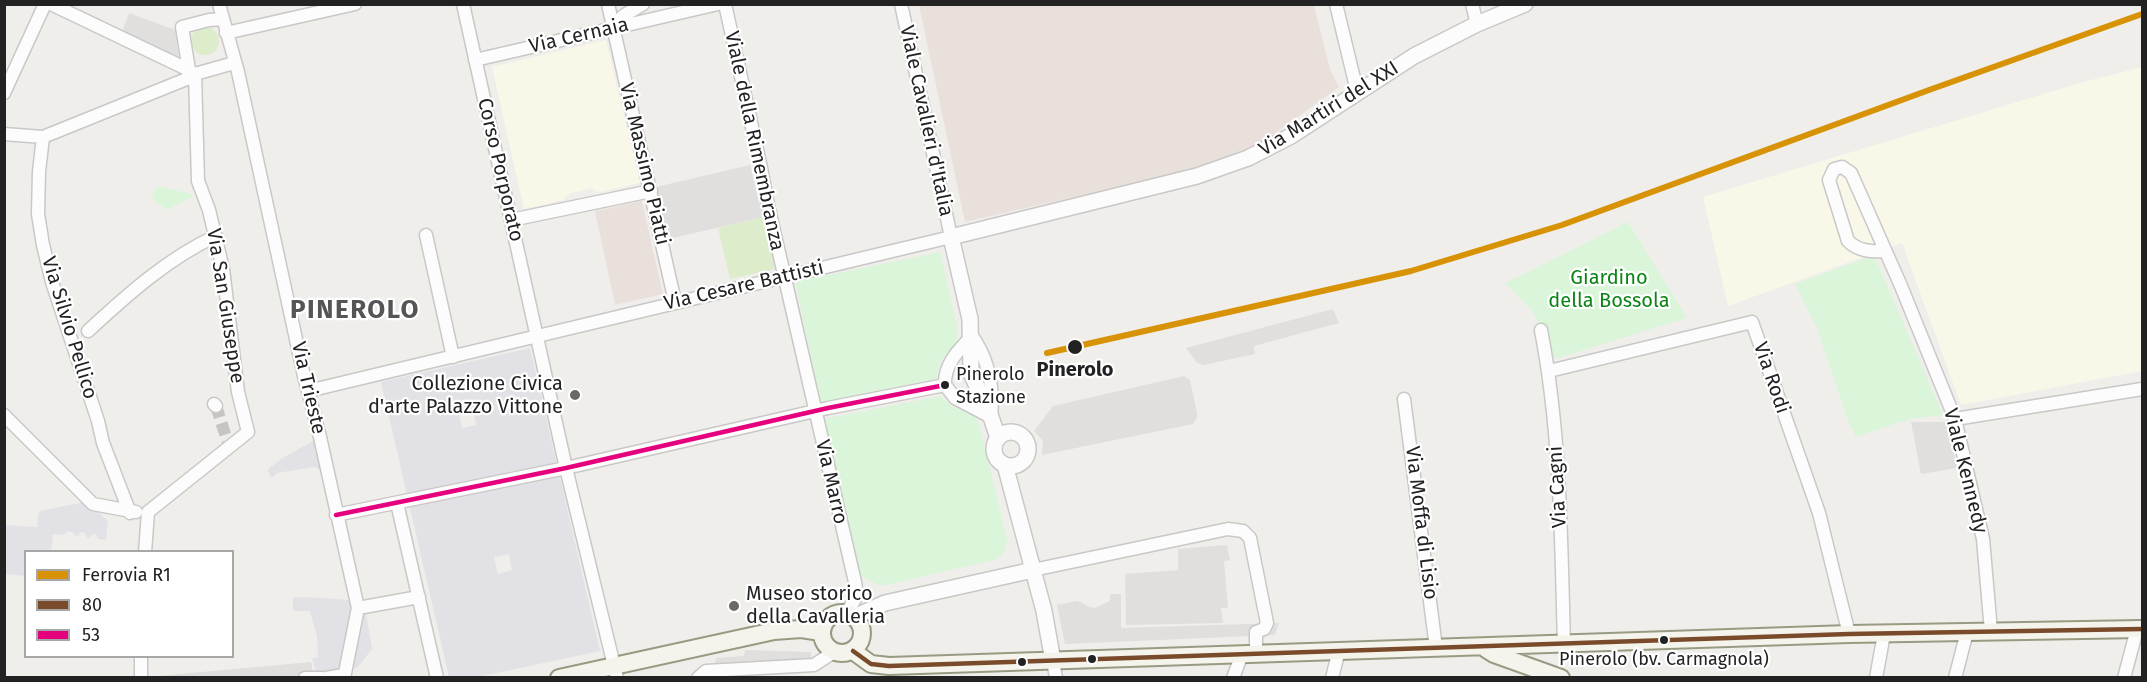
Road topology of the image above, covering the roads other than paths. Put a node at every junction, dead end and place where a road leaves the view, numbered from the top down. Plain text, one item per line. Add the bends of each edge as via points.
1 (45, 4) edge
2 (51, 4) edge
3 (463, 4) edge
4 (608, 4) edge
5 (643, 4) edge
6 (718, 4) edge
7 (725, 4) edge
8 (900, 4) edge
9 (1336, 4) edge
10 (1472, 4) edge
11 (1525, 4) edge
12 (353, 5) edge
13 (221, 12) edge
14 (1477, 24) junction
15 (613, 27) junction
16 (226, 33) junction
17 (475, 60) junction
18 (234, 63) junction
19 (192, 72) junction
20 (1357, 91) junction
21 (4, 93) edge
22 (4, 134) edge
23 (43, 137) junction
24 (651, 191) junction
25 (511, 220) junction
26 (426, 235) dead end
27 (216, 236) junction
28 (951, 237) junction
29 (1885, 251) junction
30 (784, 276) junction
31 (675, 302) junction
32 (1541, 330) dead end
33 (88, 331) dead end
34 (537, 336) junction
35 (972, 336) junction
36 (453, 357) junction
37 (1549, 371) junction
38 (939, 386) junction
39 (2142, 389) edge
40 (308, 391) junction
41 (1404, 399) dead end
42 (815, 412) junction
43 (4, 415) edge
44 (991, 417) junction
45 (1955, 418) junction
46 (998, 438) junction
47 (1005, 465) junction
48 (566, 468) junction
49 (397, 503) junction
50 (148, 512) junction
51 (130, 513) junction
52 (336, 515) junction
53 (145, 550) edge
54 (1033, 570) junction
55 (418, 597) junction
56 (358, 608) junction
57 (849, 615) junction
58 (2140, 629) edge
59 (1991, 631) junction
60 (821, 632) junction
61 (1967, 632) junction
62 (1884, 633) junction
63 (1849, 634) junction
64 (1564, 645) junction
65 (1483, 647) junction
66 (1436, 648) junction
67 (1339, 650) junction
68 (853, 651) junction
69 (834, 652) junction
70 (1249, 654) junction
71 (141, 658) edge
72 (1054, 670) edge
73 (615, 672) edge
74 (344, 676) edge
75 (141, 677) edge
76 (305, 678) edge
77 (322, 678) edge
78 (326, 678) edge
79 (437, 678) edge
80 (559, 678) edge
81 (698, 678) edge
82 (1233, 678) edge
83 (1332, 678) edge
84 (1561, 678) edge
85 (1876, 678) edge
86 (1955, 678) edge
87 (2124, 678) edge

1 - 21 street
2 - 19 street
3 - 17 street, Corso Porporato
4 - 15 street, Via Massimo Piatti
5 - 15 street
6 - 15 street, Via Cernaia
7 - 30 street, Viale della Rimembranza
8 - 28 street, Viale Cavalieri d'Italia
9 - 20 street
10 - 14 street
11 - 14 street, Via Martiri del XXI
12 - 16 street
13 - 16 street, Via Trieste
13 - 19 street, Via San Giuseppe via 209,20 182,27
14 - 20 street, Via Martiri del XXI
15 - 17 street, Via Cernaia
15 - 24 street, Via Massimo Piatti
16 - 18 street, Via Trieste
17 - 25 street, Corso Porporato
18 - 19 street
18 - 40 street, Via Trieste
19 - 23 street via 189,78
19 - 27 street, Via San Giuseppe via 198,181
20 - 28 street, Via Martiri del XXI via 1291,136 1248,158 1197,176
22 - 23 street
23 - 51 street, Via Silvio Pellico via 38,214 47,264 103,443
24 - 25 street
24 - 31 street, Via Massimo Piatti
25 - 34 street, Corso Porporato
26 - 36 street
27 - 33 street via 198,244 139,286
27 - 50 street, Via San Giuseppe via 238,392 248,432
28 - 30 street, Via Cesare Battisti
28 - 35 street
29 - 29 street, Viale Kennedy via 1851,173 1842,167 1834,169 1829,180 1848,241 1871,252
29 - 45 street, Viale Kennedy
30 - 31 street, Via Cesare Battisti
30 - 42 street, Via Marro
31 - 34 street, Via Cesare Battisti
32 - 37 street, Via Cagni
34 - 36 street, Via Cesare Battisti
34 - 48 street, Corso Porporato
35 - 38 street via 952,358
35 - 44 street via 971,373
36 - 40 street, Via Cesare Battisti
37 - 63 street, Via Rodi via 1752,322 1819,513
37 - 64 street, Via Cagni via 1558,455
38 - 42 street
38 - 44 street
39 - 45 street
40 - 52 street, Via Trieste
41 - 66 street, Via Moffa di Lisio
42 - 48 street
42 - 57 street, Via Marro via 856,587
43 - 51 street via 93,504
44 - 46 street
45 - 59 street, Viale Kennedy via 1983,538
46 - 47 street via 994,453
46 - 47 street via 1013,432 1027,442 1025,459 1016,465
47 - 54 street
48 - 49 street
48 - 73 street, Corso Porporato
49 - 52 street
49 - 55 street
50 - 51 street
50 - 53 street
52 - 56 street, Via Trieste
54 - 57 street via 885,603
54 - 70 street via 1228,529 1243,531 1250,538 1267,623 1256,632
54 - 72 street
55 - 56 street
55 - 79 street
56 - 74 street
57 - 60 main road via 832,615
57 - 68 main road via 861,627 862,634
58 - 59 main road
58 - 87 street
59 - 61 main road
60 - 69 main road via 824,644
60 - 73 main road via 774,631
61 - 62 main road
61 - 86 street
62 - 63 main road
62 - 85 street
63 - 64 main road
64 - 65 main road
65 - 66 main road
65 - 84 main road
66 - 67 main road
67 - 70 main road
67 - 83 street
68 - 69 main road
68 - 72 main road via 870,664 889,666
69 - 81 street via 814,665 706,671
70 - 72 main road
70 - 82 street
71 - 75 street
73 - 80 main road
74 - 78 street
76 - 77 street

